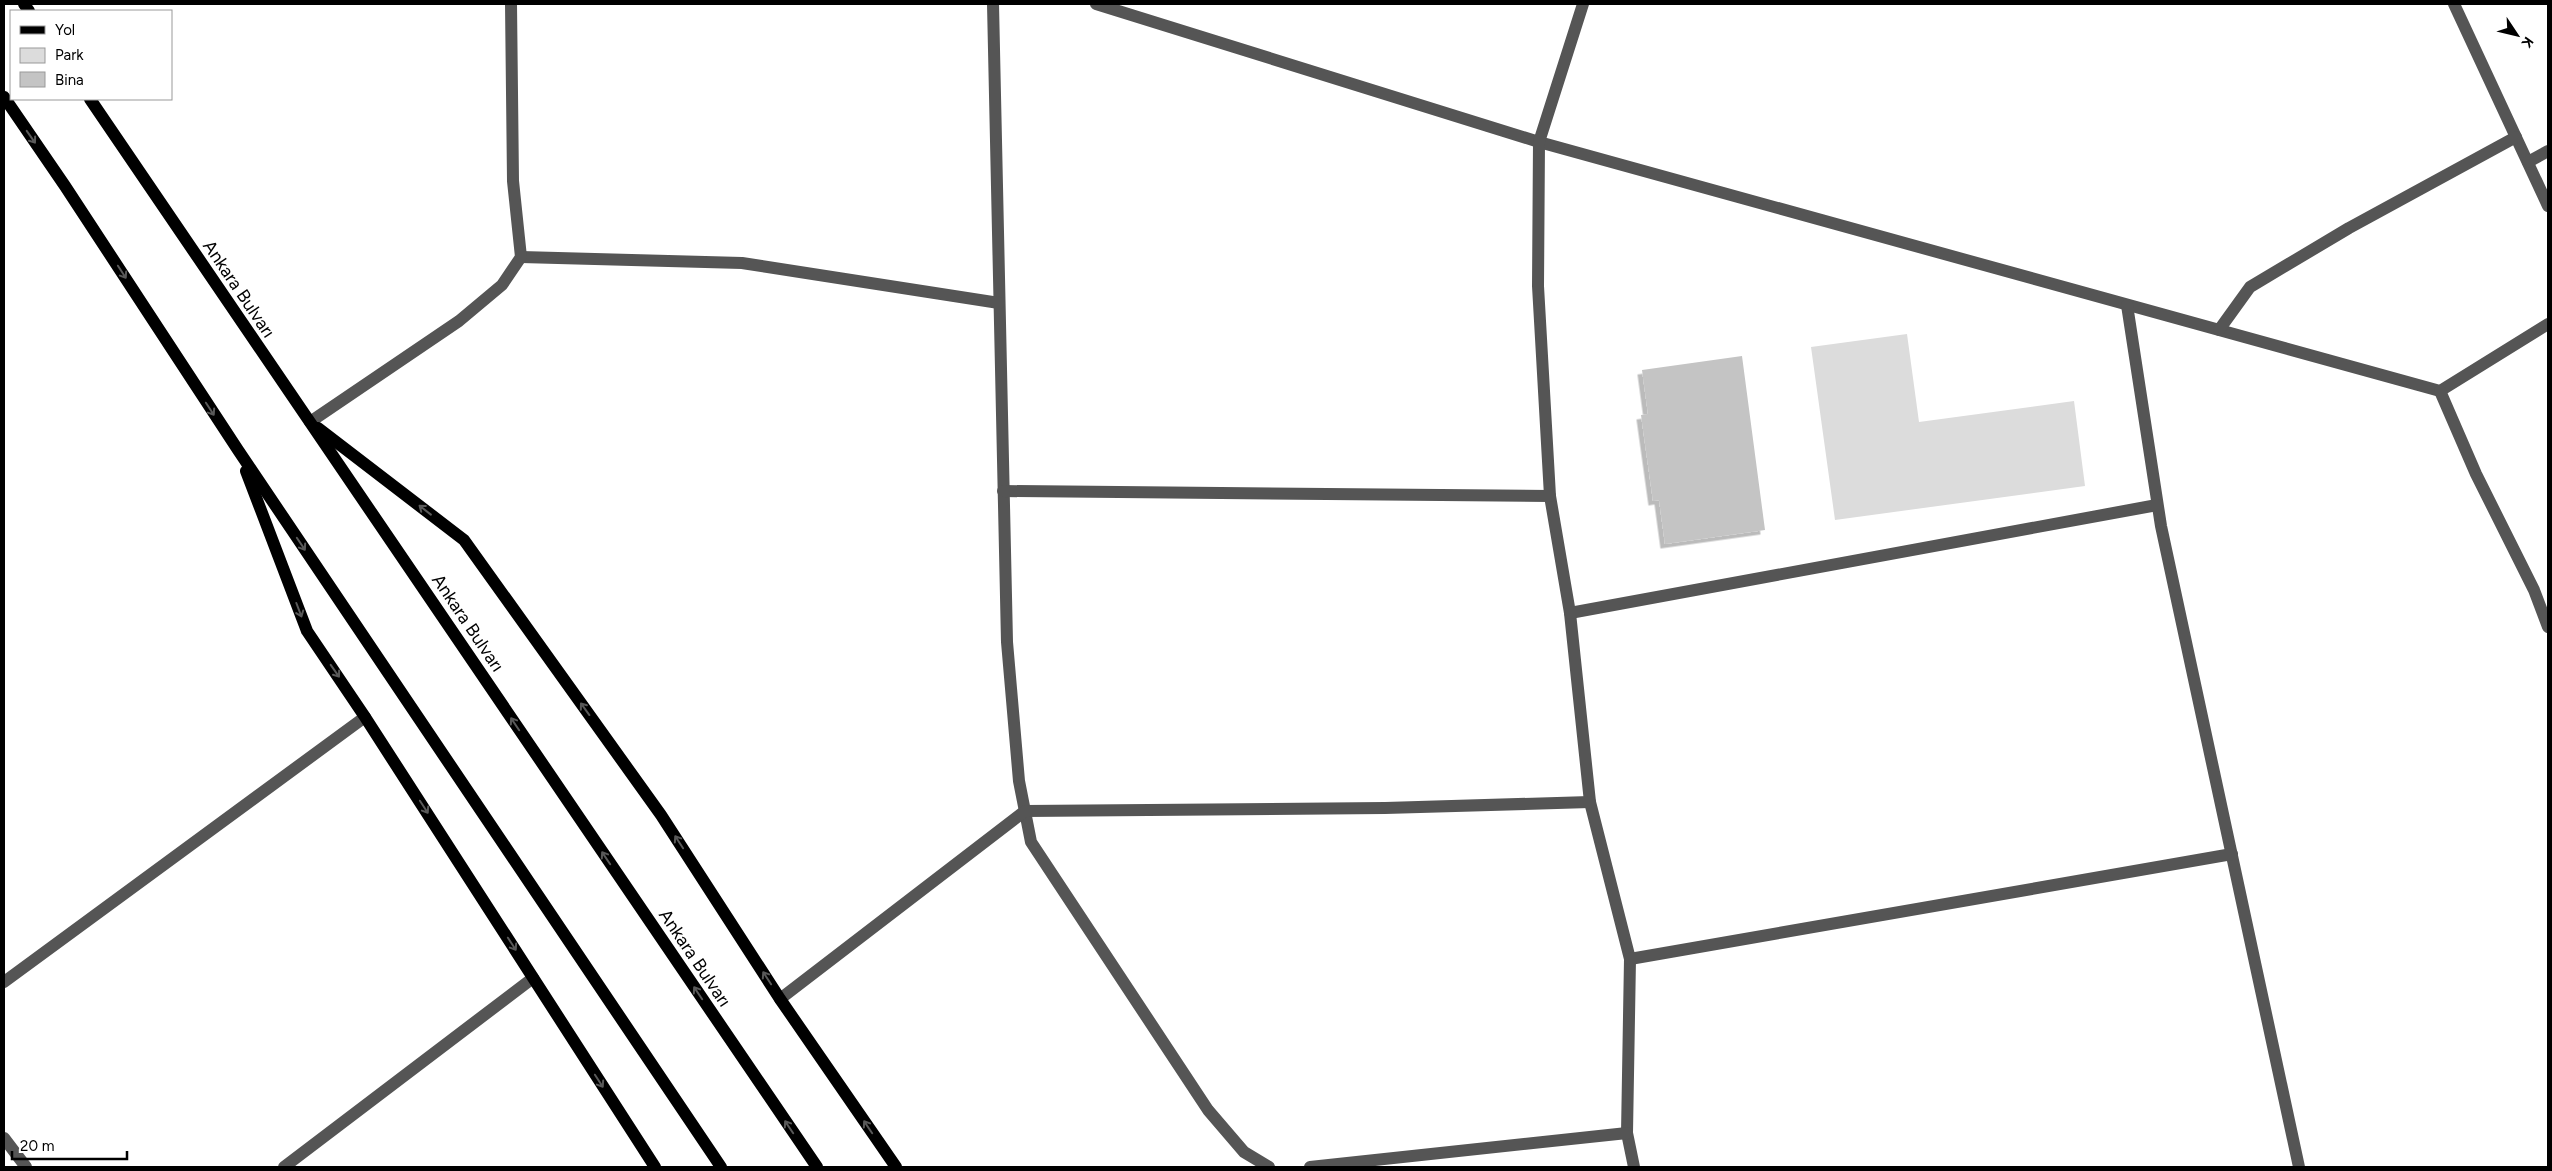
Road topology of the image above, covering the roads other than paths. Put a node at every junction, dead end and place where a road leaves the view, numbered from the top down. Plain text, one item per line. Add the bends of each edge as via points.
1 (511, 4) edge
2 (993, 4) edge
3 (1096, 4) edge
4 (1582, 4) edge
5 (2454, 4) edge
6 (4, 97) edge
7 (91, 100) edge
8 (2516, 136) junction
9 (1539, 142) junction
10 (2548, 151) edge
11 (2528, 162) junction
12 (2548, 206) edge
13 (521, 257) junction
14 (999, 303) junction
15 (2127, 305) junction
16 (2548, 324) edge
17 (2219, 330) junction
18 (2440, 391) junction
19 (310, 422) junction
20 (238, 450) junction
21 (1003, 491) junction
22 (1550, 496) junction
23 (2158, 505) junction
24 (1570, 613) junction
25 (2548, 627) edge
26 (366, 717) junction
27 (1590, 802) junction
28 (1026, 811) junction
29 (2232, 854) junction
30 (1630, 959) junction
31 (533, 978) junction
32 (4, 982) edge
33 (780, 999) junction
34 (1627, 1133) junction
35 (4, 1138) edge
36 (26, 1167) edge
37 (284, 1167) edge
38 (655, 1167) edge
39 (721, 1167) edge
40 (817, 1167) edge
41 (896, 1167) edge
42 (1269, 1167) edge
43 (1310, 1167) edge
44 (1634, 1167) edge
45 (2299, 1167) edge

1 - 13 street via 513,181
2 - 14 street
3 - 9 street
4 - 9 street
5 - 8 street
6 -> 20 main road
7 - 19 main road, Ankara Bulvarı
8 - 11 street
8 - 17 street via 2250,287
9 - 15 street
9 - 22 street via 1538,286
10 - 11 street
11 - 12 street
13 - 14 street via 742,263
13 - 19 street via 502,285 459,321
14 - 21 street
15 - 17 street
15 - 23 street
16 - 18 street
17 - 18 street
18 - 25 street via 2476,474 2534,590
33 -> 19 main road via 661,815 464,540
40 -> 19 main road, Ankara Bulvarı
20 -> 26 main road via 307,631
20 -> 39 main road
21 - 22 street
21 - 28 street via 1007,642 1019,781
22 - 24 street
23 - 24 street
23 - 29 street
24 - 27 street
26 -> 31 main road
26 - 32 street
27 - 28 street via 1385,808
27 - 30 street
28 - 33 street
28 - 42 street via 1032,842 1208,1110 1244,1152
29 - 30 street
29 - 45 street
30 - 34 street
31 - 37 street
31 -> 38 main road
41 -> 33 main road
34 - 43 street
34 - 44 street
35 - 36 street

